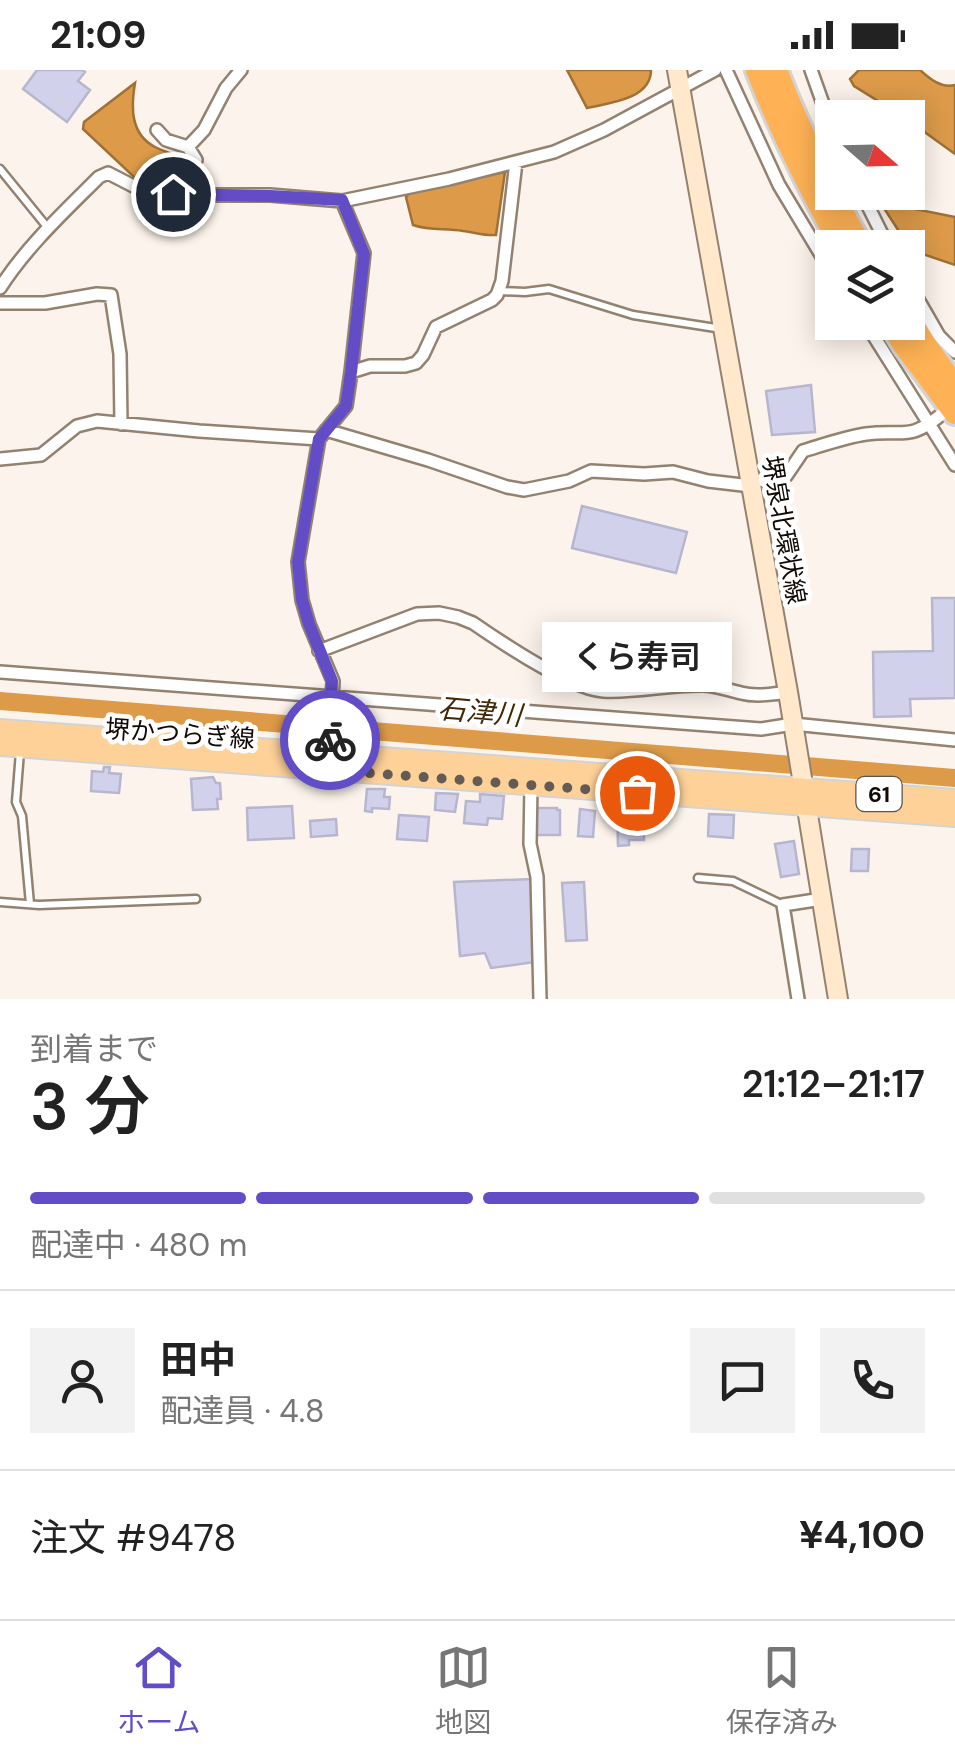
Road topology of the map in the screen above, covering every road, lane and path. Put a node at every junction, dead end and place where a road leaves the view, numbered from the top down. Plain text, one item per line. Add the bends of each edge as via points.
1 (241, 70) edge
2 (714, 70) edge
3 (726, 70) edge
4 (757, 70) edge
5 (776, 70) edge
6 (811, 70) edge
7 (679, 79) edge
8 (822, 100) edge
9 (157, 130) dead end
10 (188, 148) junction
11 (516, 162) junction
12 (0, 169) edge
13 (173, 194) junction
14 (342, 200) junction
15 (48, 228) junction
16 (833, 230) edge
17 (852, 230) edge
18 (815, 244) edge
19 (0, 288) edge
20 (499, 291) junction
21 (0, 303) edge
22 (925, 312) edge
23 (723, 329) junction
24 (876, 340) edge
25 (901, 340) edge
26 (922, 340) edge
27 (955, 352) edge
28 (351, 372) junction
29 (955, 386) edge
30 (949, 413) edge
31 (121, 424) junction
32 (928, 425) junction
33 (322, 434) junction
34 (0, 459) edge
35 (955, 465) edge
36 (750, 484) junction
37 (319, 651) junction
38 (0, 672) edge
39 (788, 692) junction
40 (332, 697) junction
41 (0, 729) edge
42 (794, 730) junction
43 (955, 740) edge
44 (0, 746) edge
45 (20, 747) junction
46 (329, 755) junction
47 (530, 786) junction
48 (804, 789) junction
49 (955, 799) edge
50 (955, 817) edge
51 (698, 878) dead end
52 (196, 898) dead end
53 (822, 899) junction
54 (0, 902) edge
55 (30, 904) junction
56 (782, 905) junction
57 (540, 999) edge
58 (798, 999) edge
59 (838, 999) edge

1 - 10 street
2 - 7 street
3 - 18 street
4 - 16 highway
5 - 17 highway
6 - 8 street
7 - 11 street via 604,130
7 - 23 main road, 堺泉北環状線
9 - 10 street
10 - 13 street via 195,166
11 - 14 street
11 - 20 street
12 - 15 lane
13 - 14 street
13 - 15 street via 144,192 108,173
14 - 28 street via 364,254
15 - 19 street
20 - 23 lane via 550,289 633,315
20 - 28 street via 436,327 416,363
21 - 31 street via 111,295
22 - 27 street
23 - 36 main road, 堺泉北環状線
24 - 32 street
25 - 30 highway
26 - 29 highway
28 - 33 street via 346,406
30 - 32 street
31 - 33 street
31 - 34 street via 77,426 41,455
32 - 35 street
32 - 36 street via 910,434 862,434 803,451 789,474
33 - 36 street via 524,490 591,470 673,472
33 - 37 street via 298,562
36 - 39 main road, 堺泉北環状線
37 - 39 street via 417,614 439,613 458,616 588,689 694,685 744,694
37 - 40 street
38 - 40 street
39 - 42 main road, 堺泉北環状線
40 - 42 street
40 - 46 street
41 - 46 main road, 堺かつらぎ線 / 61
42 - 43 street
42 - 48 main road, 堺泉北環状線
44 - 45 main road, 堺かつらぎ線 / 61
45 - 46 main road, 堺かつらぎ線 / 61
45 - 55 lane via 16,802
46 - 47 main road, 堺かつらぎ線 / 61
46 - 48 main road, 堺かつらぎ線 / 61
47 - 48 main road, 堺かつらぎ線 / 61
47 - 57 street
48 - 49 main road, 堺かつらぎ線 / 61
48 - 50 main road, 堺かつらぎ線 / 61
48 - 53 main road, 堺泉北環状線
51 - 56 lane via 733,881
52 - 55 lane
53 - 56 street
53 - 59 main road, 堺泉北環状線
54 - 55 lane
56 - 58 street

